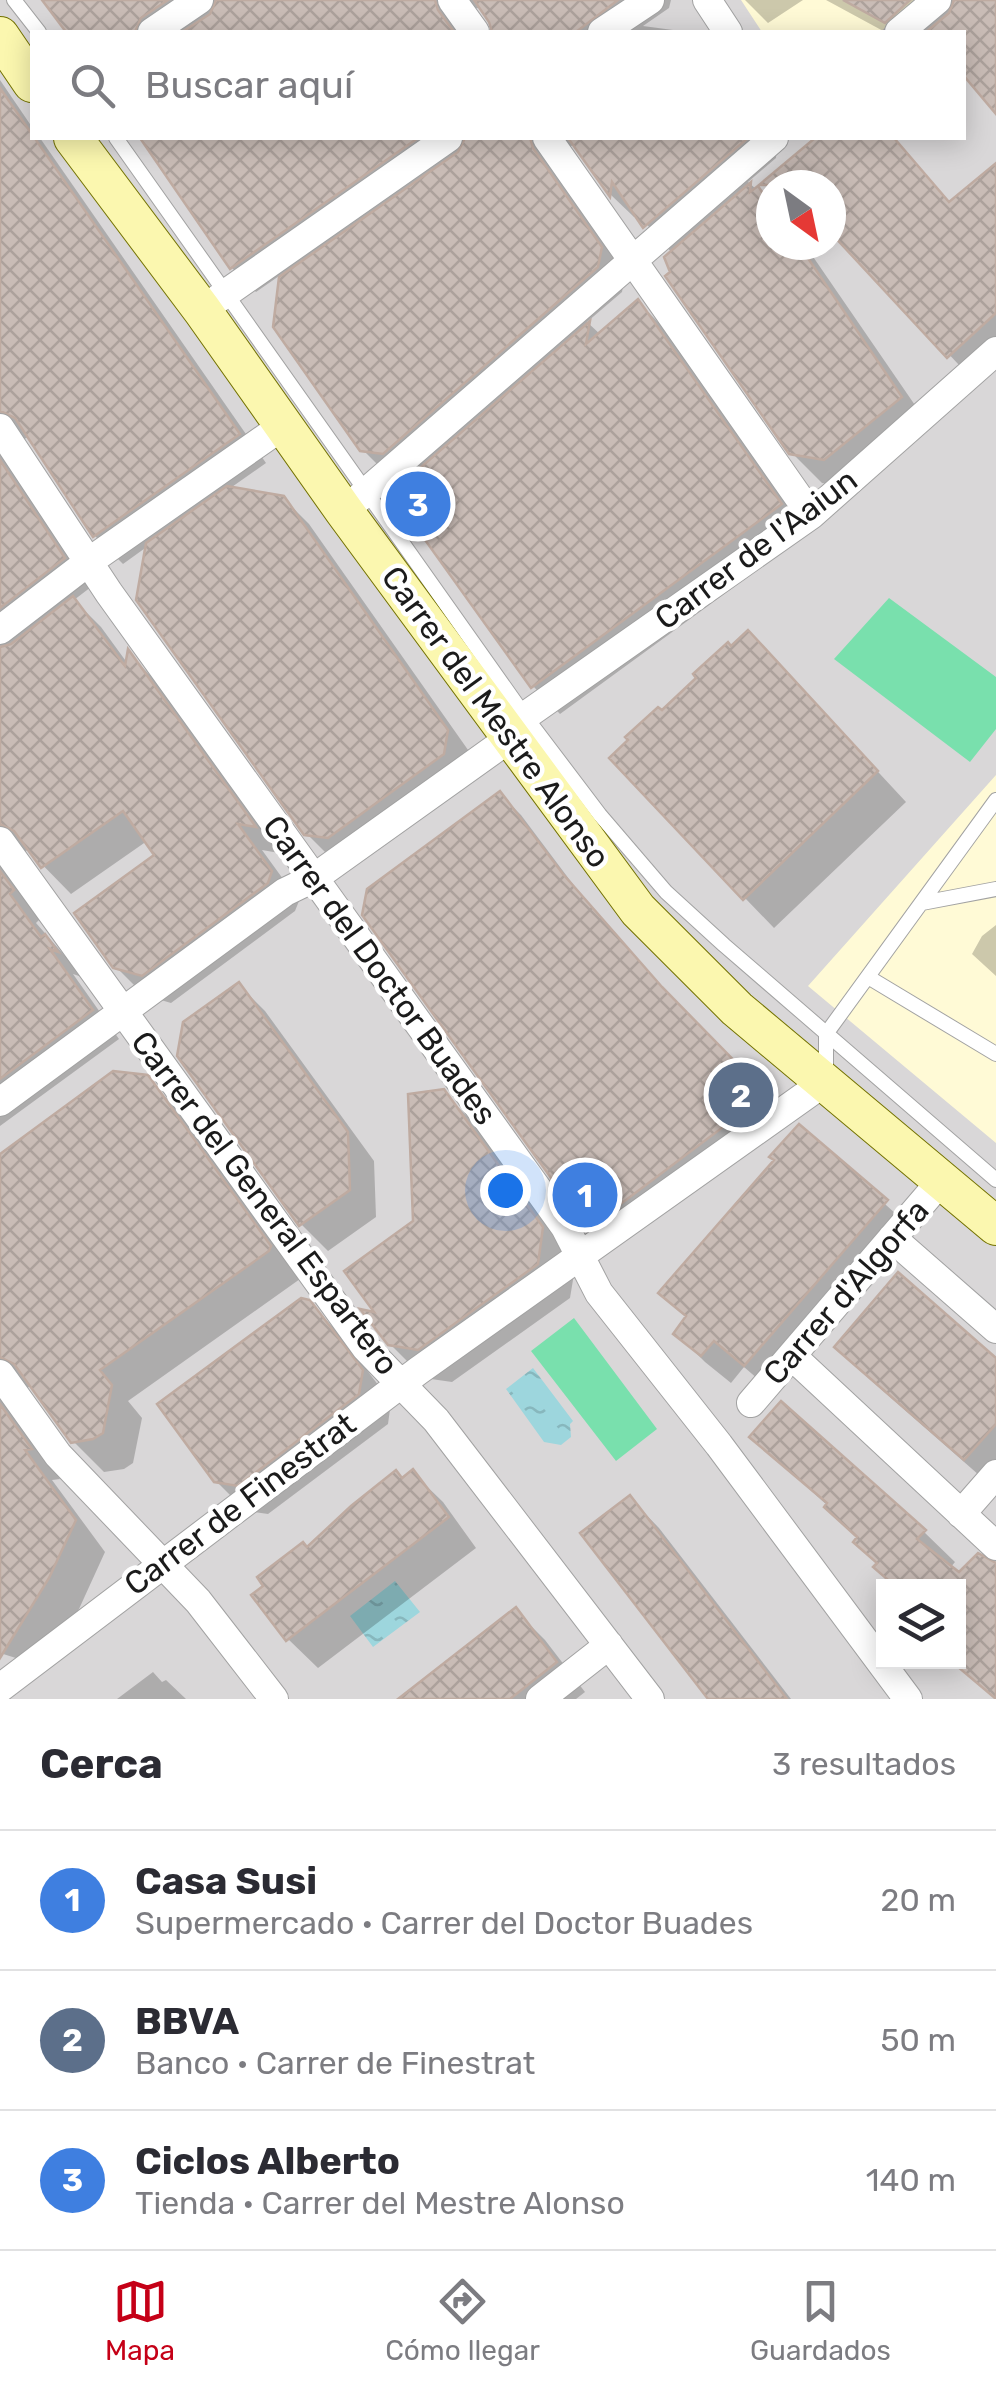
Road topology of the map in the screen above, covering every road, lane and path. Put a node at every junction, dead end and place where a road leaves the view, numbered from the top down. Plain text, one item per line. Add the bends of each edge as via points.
1 (14, 0) edge
2 (199, 0) edge
3 (452, 0) edge
4 (650, 0) edge
5 (707, 0) edge
6 (937, 0) edge
7 (37, 30) edge
8 (155, 30) edge
9 (473, 30) edge
10 (605, 30) edge
11 (727, 30) edge
12 (900, 30) edge
13 (0, 36) edge
14 (30, 80) edge
15 (75, 140) edge
16 (117, 140) edge
17 (445, 140) edge
18 (547, 140) edge
19 (772, 140) edge
20 (633, 263) junction
21 (214, 301) junction
22 (996, 350) edge
23 (284, 426) junction
24 (0, 428) edge
25 (355, 502) junction
26 (811, 514) junction
27 (87, 563) junction
28 (0, 630) edge
29 (518, 727) junction
30 (996, 800) edge
31 (0, 841) edge
32 (314, 878) junction
33 (996, 889) edge
34 (922, 903) junction
35 (868, 976) junction
36 (122, 1012) junction
37 (826, 1034) junction
38 (996, 1054) edge
39 (826, 1080) junction
40 (0, 1102) edge
41 (996, 1180) edge
42 (941, 1181) junction
43 (996, 1226) edge
44 (892, 1238) junction
45 (578, 1257) junction
46 (996, 1329) edge
47 (792, 1356) junction
48 (0, 1374) edge
49 (401, 1384) junction
50 (752, 1403) dead end
51 (996, 1474) edge
52 (961, 1514) junction
53 (996, 1546) edge
54 (161, 1563) junction
55 (609, 1645) junction
56 (0, 1688) edge
57 (274, 1699) edge
58 (540, 1699) edge
59 (650, 1699) edge
60 (908, 1699) edge

1 - 7 lane
2 - 8 street
3 - 9 street
4 - 10 street
5 - 11 street
6 - 12 street
13 - 14 main road
15 - 21 main road, Carrer del Mestre Alonso
16 - 21 lane, Carrer del Mestre Alonso
17 - 21 street
18 - 20 street
19 - 20 street
20 - 25 street
20 - 26 street
21 - 23 main road, Carrer del Mestre Alonso
21 - 25 lane, Carrer del Mestre Alonso
22 - 26 street, Carrer de l'Aaiun
23 - 25 main road, Carrer del Mestre Alonso
23 - 27 street
24 - 27 street, Carrer del Doctor Buades
25 - 29 main road, Carrer del Mestre Alonso
26 - 29 street, Carrer de l'Aaiun
27 - 28 street
27 - 32 street, Carrer del Doctor Buades
29 - 32 street, Carrer de l'Aaiun
29 - 37 lane, Carrer del Mestre Alonso via 666,892
29 - 39 main road, Carrer del Mestre Alonso via 638,910 736,1009
30 - 34 lane
31 - 36 street, Carrer del General Espartero
32 - 36 street, Carrer de l'Aaiun
32 - 45 street, Carrer del Doctor Buades via 565,1227
33 - 34 lane
34 - 35 lane
35 - 37 lane
35 - 38 lane
36 - 40 street, Carrer de l'Aaiun
36 - 49 street, Carrer del General Espartero via 366,1348
37 - 39 lane
37 - 41 lane, Carrer del Mestre Alonso
39 - 42 main road, Carrer del Mestre Alonso
39 - 45 street, Carrer de Finestrat
42 - 43 main road, Carrer del Mestre Alonso
42 - 44 street, Carrer d'Algorfa
44 - 46 street
44 - 47 street, Carrer d'Algorfa
45 - 49 street, Carrer de Finestrat
45 - 60 street, Carrer del Doctor Buades
47 - 50 street, Carrer d'Algorfa
47 - 52 street
48 - 54 street via 58,1455
49 - 54 street, Carrer de Finestrat
49 - 55 street, Carrer del General Espartero
51 - 52 street
52 - 53 street
54 - 56 street, Carrer de Finestrat
54 - 57 street
55 - 58 street
55 - 59 street, Carrer del General Espartero

